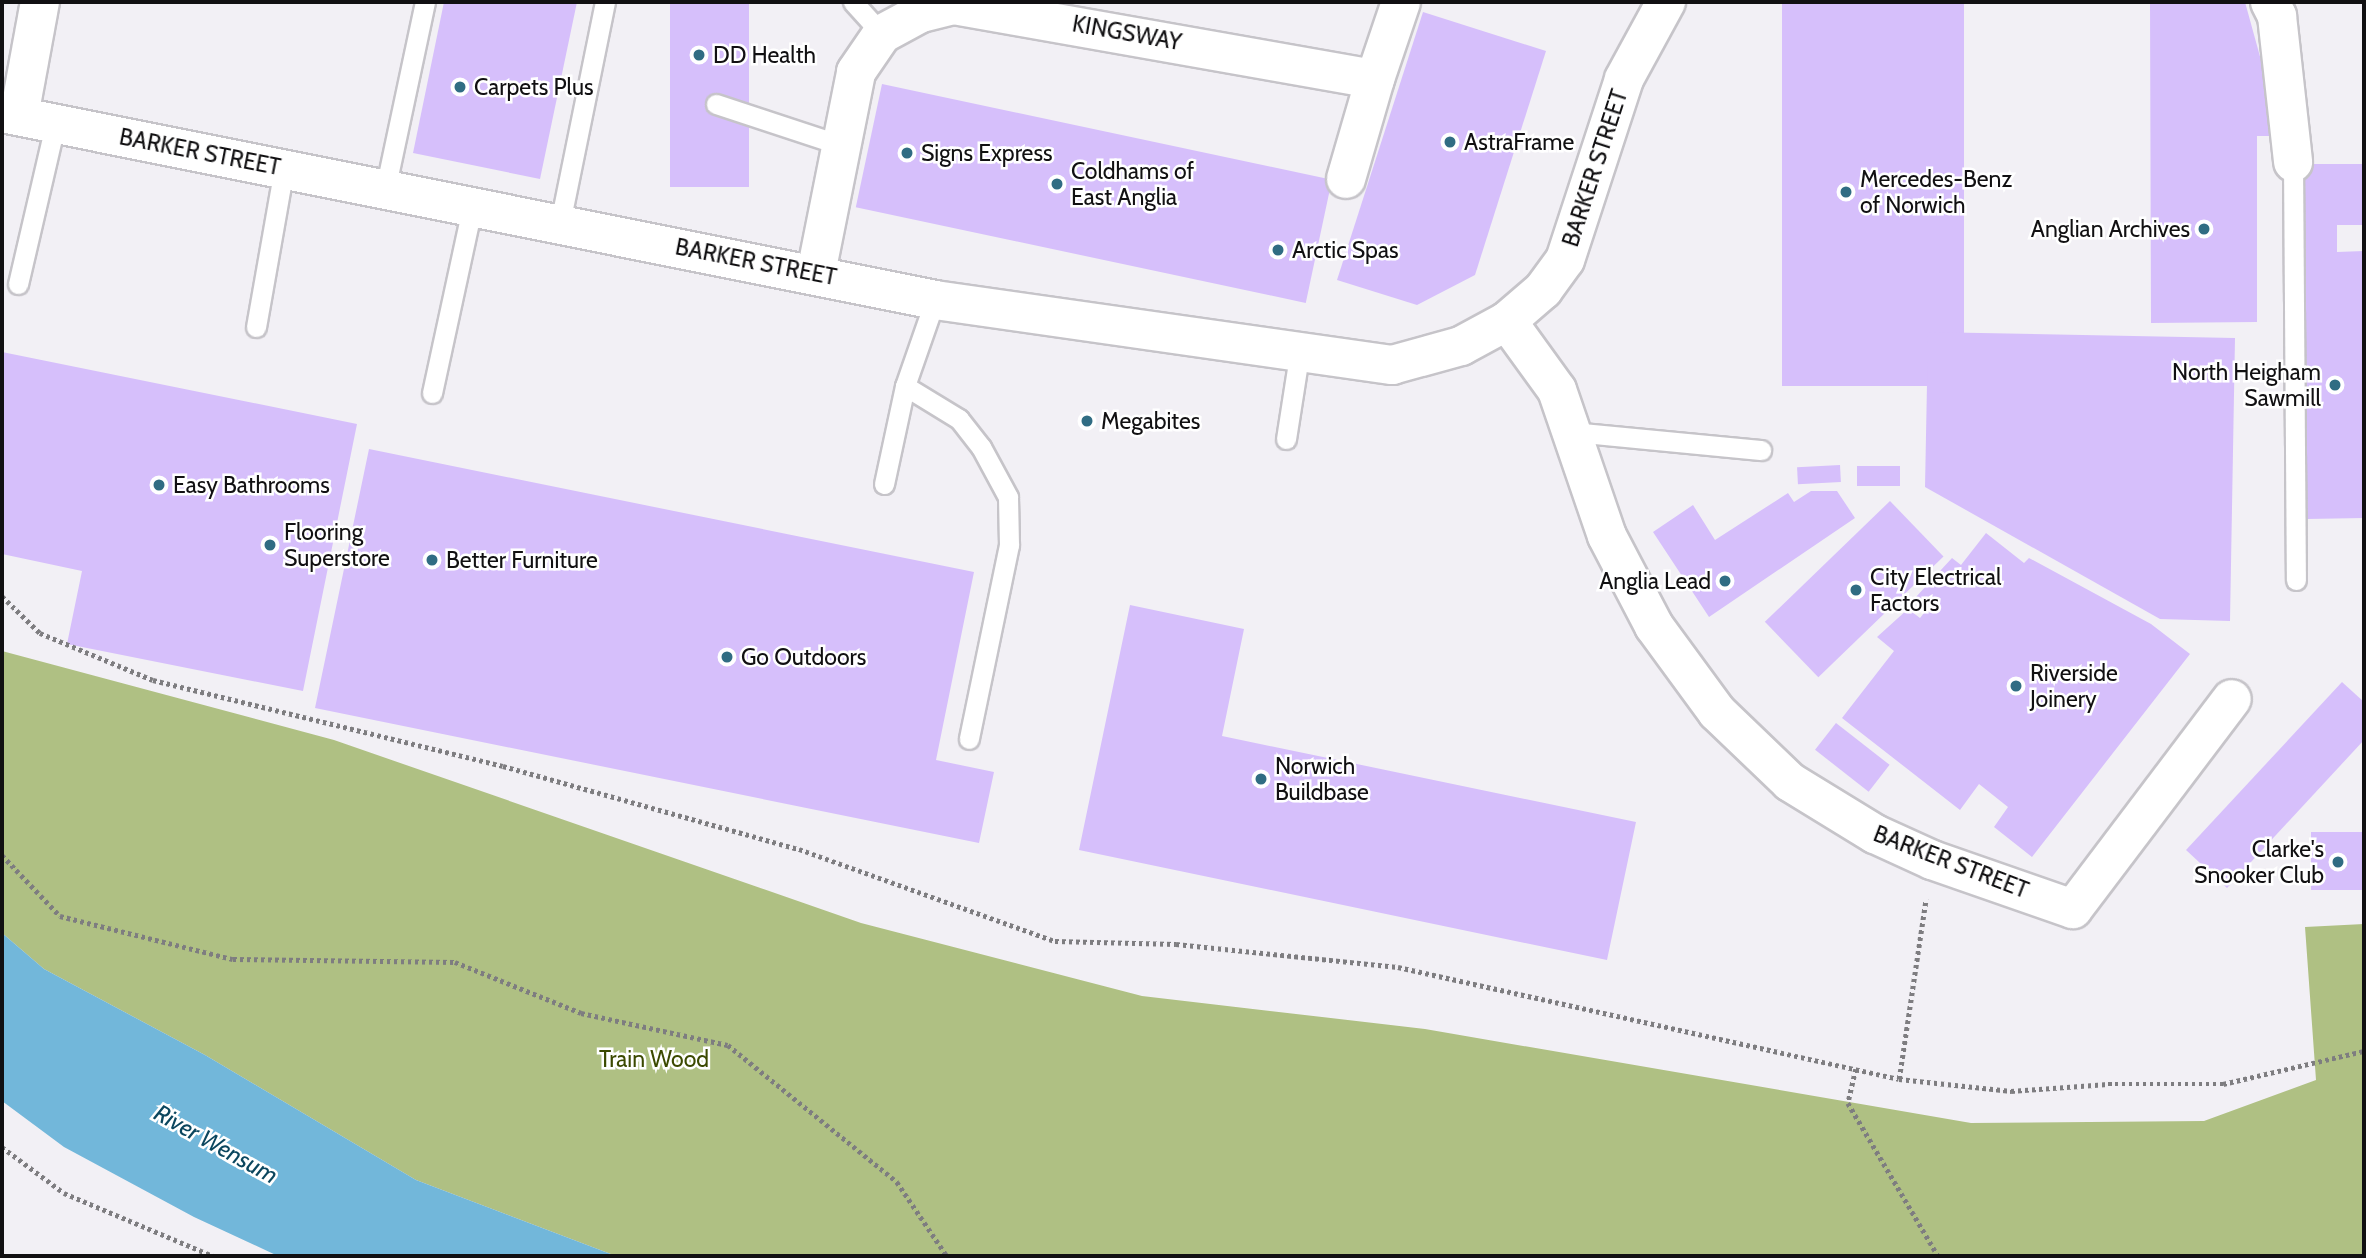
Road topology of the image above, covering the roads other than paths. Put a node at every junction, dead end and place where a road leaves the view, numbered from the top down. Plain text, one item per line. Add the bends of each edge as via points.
1 (40, 2) edge
2 (425, 2) edge
3 (606, 2) edge
4 (853, 2) edge
5 (1401, 2) edge
6 (1666, 2) edge
7 (2270, 2) edge
8 (882, 34) junction
9 (1375, 79) junction
10 (716, 104) dead end
11 (25, 118) edge
12 (841, 145) junction
13 (2293, 162) joint
14 (284, 168) junction
15 (1346, 178) dead end
16 (385, 190) junction
17 (472, 208) junction
18 (560, 223) junction
19 (816, 273) junction
20 (18, 284) dead end
21 (935, 300) junction
22 (1507, 321) junction
23 (256, 327) dead end
24 (1299, 356) junction
25 (905, 386) junction
26 (432, 393) dead end
27 (1573, 432) junction
28 (1286, 439) dead end
29 (1761, 450) dead end
30 (884, 484) dead end
31 (2296, 580) dead end
32 (2232, 699) dead end
33 (969, 739) dead end

1 - 11 street
2 - 16 lane
3 - 18 lane
4 - 8 lane
5 - 9 street
6 - 22 street, BARKER STREET via 1624,79 1565,260 1543,290
7 - 13 street via 2277,16
8 - 9 street, KINGSWAY via 921,13 954,5 989,8
8 - 12 street, KINGSWAY via 856,72
9 - 15 street
10 - 12 lane
11 - 14 street, BARKER STREET
11 - 20 lane
12 - 19 street, KINGSWAY
13 - 31 lane
14 - 16 street, BARKER STREET
14 - 23 lane
16 - 17 street, BARKER STREET
17 - 18 street, BARKER STREET
17 - 26 lane
18 - 19 street, BARKER STREET
19 - 21 street, BARKER STREET
21 - 24 street, BARKER STREET
21 - 25 lane
22 - 24 street, BARKER STREET via 1461,346 1392,365
22 - 27 street, BARKER STREET via 1557,390
24 - 28 lane
25 - 30 lane
25 - 33 lane via 959,419 981,447 1008,497 1009,545
27 - 29 lane
27 - 32 street, BARKER STREET via 1607,536 1648,615 1717,712 1790,782 1875,834 1932,860 2073,909

